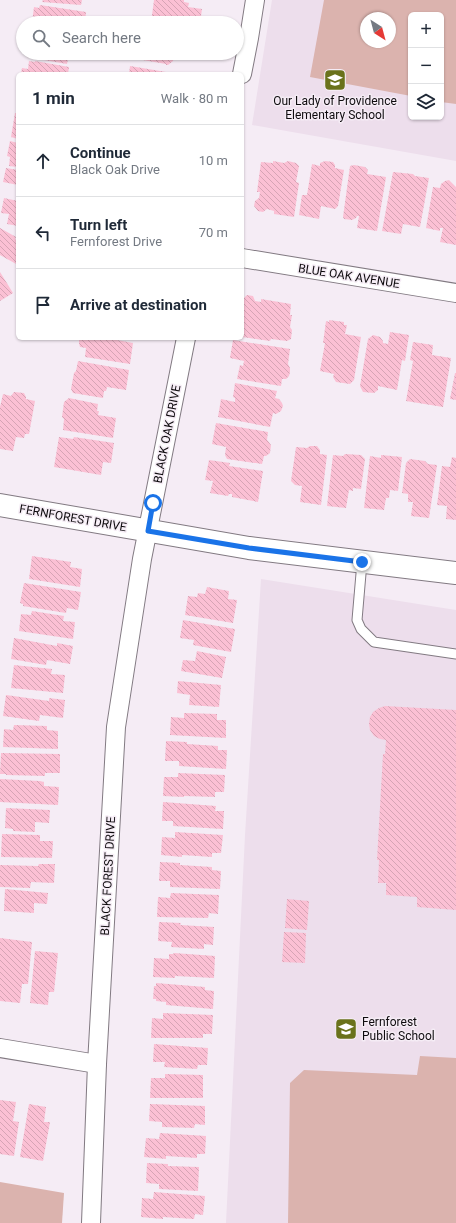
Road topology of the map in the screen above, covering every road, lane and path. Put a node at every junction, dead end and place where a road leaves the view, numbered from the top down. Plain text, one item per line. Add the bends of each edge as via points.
1 (255, 0) edge
2 (242, 72) edge
3 (244, 258) edge
4 (456, 294) edge
5 (186, 340) edge
6 (0, 505) edge
7 (148, 531) junction
8 (362, 562) junction
9 (456, 573) edge
10 (456, 654) edge
11 (0, 1048) edge
12 (97, 1064) junction
13 (91, 1223) edge

1 - 2 street
3 - 4 street, BLUE OAK AVENUE
5 - 7 street, BLACK OAK DRIVE
6 - 7 street, FERNFOREST DRIVE
7 - 8 street, FERNFOREST DRIVE via 249,548
7 - 12 street, BLACK FOREST DRIVE via 116,727
8 - 9 street, FERNFOREST DRIVE
8 - 10 lane via 357,620 361,629 374,642
11 - 12 street
12 - 13 street, BLACK FOREST DRIVE

